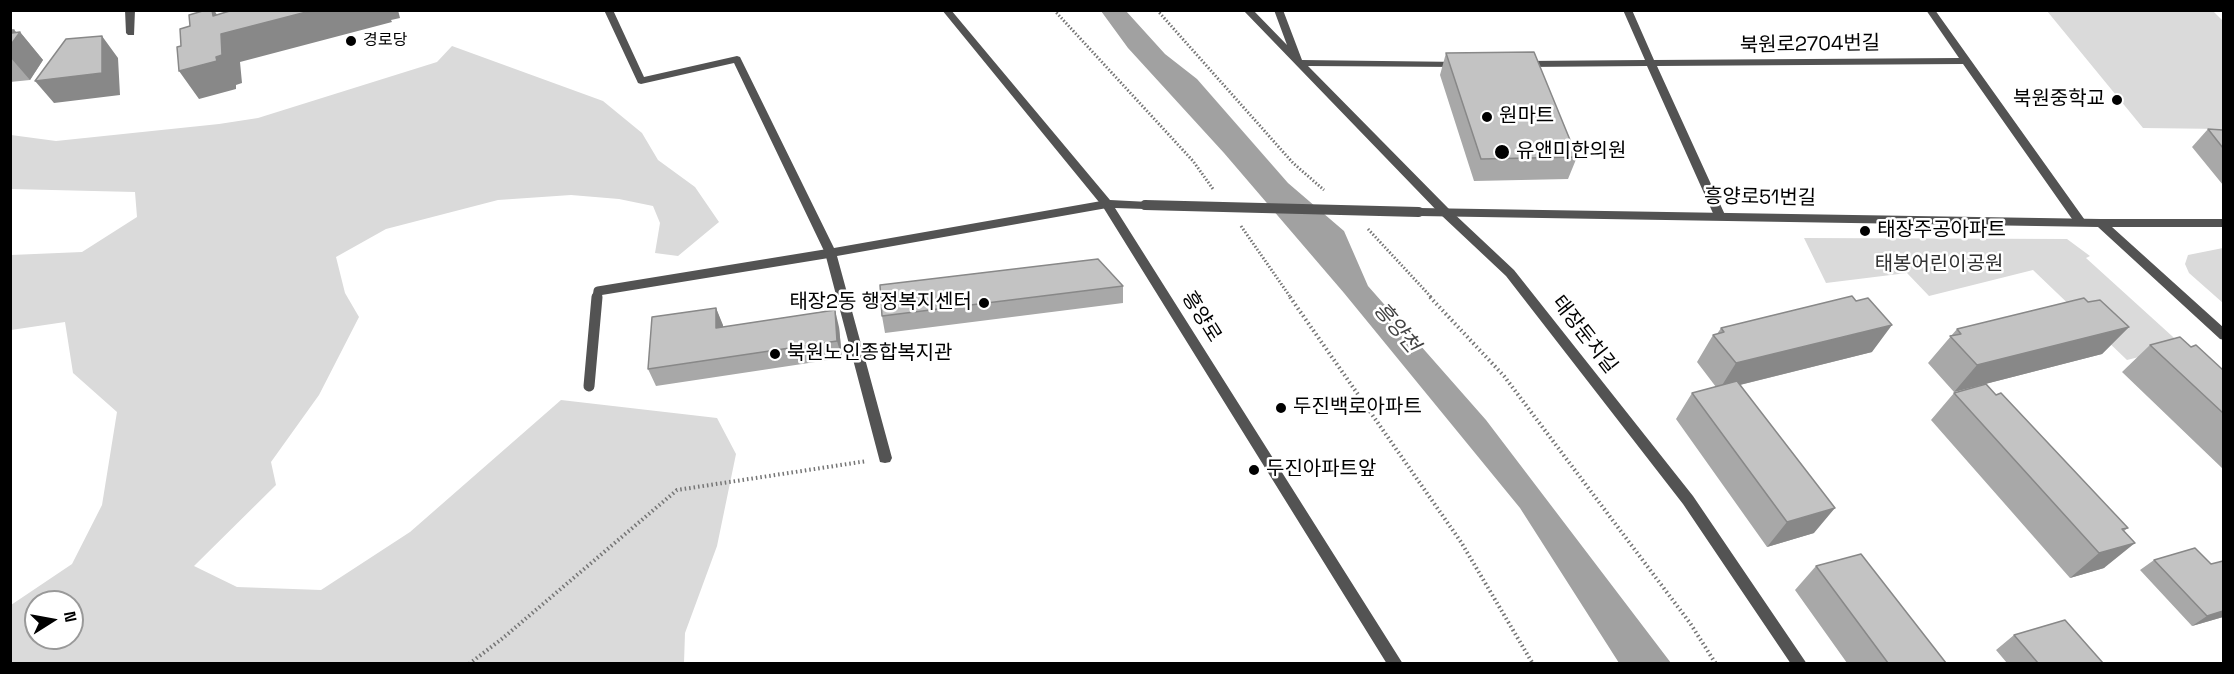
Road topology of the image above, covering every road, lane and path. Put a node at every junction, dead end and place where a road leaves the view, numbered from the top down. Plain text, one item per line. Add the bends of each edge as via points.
1 (130, 10) edge
2 (608, 10) edge
3 (946, 10) edge
4 (1054, 10) edge
5 (1157, 10) edge
6 (1247, 10) edge
7 (1278, 10) edge
8 (1627, 10) edge
9 (1930, 10) edge
10 (131, 33) dead end
11 (1967, 61) junction
12 (1299, 63) junction
13 (1476, 64) edge
14 (1511, 64) edge
15 (1653, 65) junction
16 (1327, 193) dead end
17 (1219, 197) dead end
18 (1107, 204) junction
19 (1445, 212) junction
20 (1720, 217) junction
21 (1361, 223) dead end
22 (2081, 223) junction
23 (2101, 223) junction
24 (2223, 223) edge
25 (1239, 225) dead end
26 (831, 253) junction
27 (2223, 336) edge
28 (589, 386) dead end
29 (885, 458) joint
30 (469, 663) edge
31 (1396, 663) edge
32 (1533, 663) edge
33 (1716, 663) edge
34 (1800, 663) edge

1 - 10 street
2 - 26 street via 641,81 737,59
3 - 18 street, 흥양로
4 - 17 path via 1193,161
5 - 16 path via 1293,163
6 - 12 street, 태장둔치길
7 - 12 street
8 - 15 street
9 - 11 street
11 - 15 street, 북원로2704번길
11 - 22 street
12 - 13 street
12 - 19 street, 태장둔치길
14 - 15 street
15 - 20 street
18 - 19 street, 흥양로51번길, bridge
18 - 26 street
18 - 31 street, 흥양로
19 - 20 street, 흥양로51번길
19 - 34 street, 태장둔치길 via 1510,273 1688,500
20 - 22 street, 흥양로51번길
21 - 33 path via 1504,376
22 - 23 street, 흥양로51번길
23 - 24 street, 흥양로51번길
23 - 27 street
25 - 32 path via 1461,542
26 - 28 lane via 598,291
26 - 29 street
29 - 30 path via 677,490

